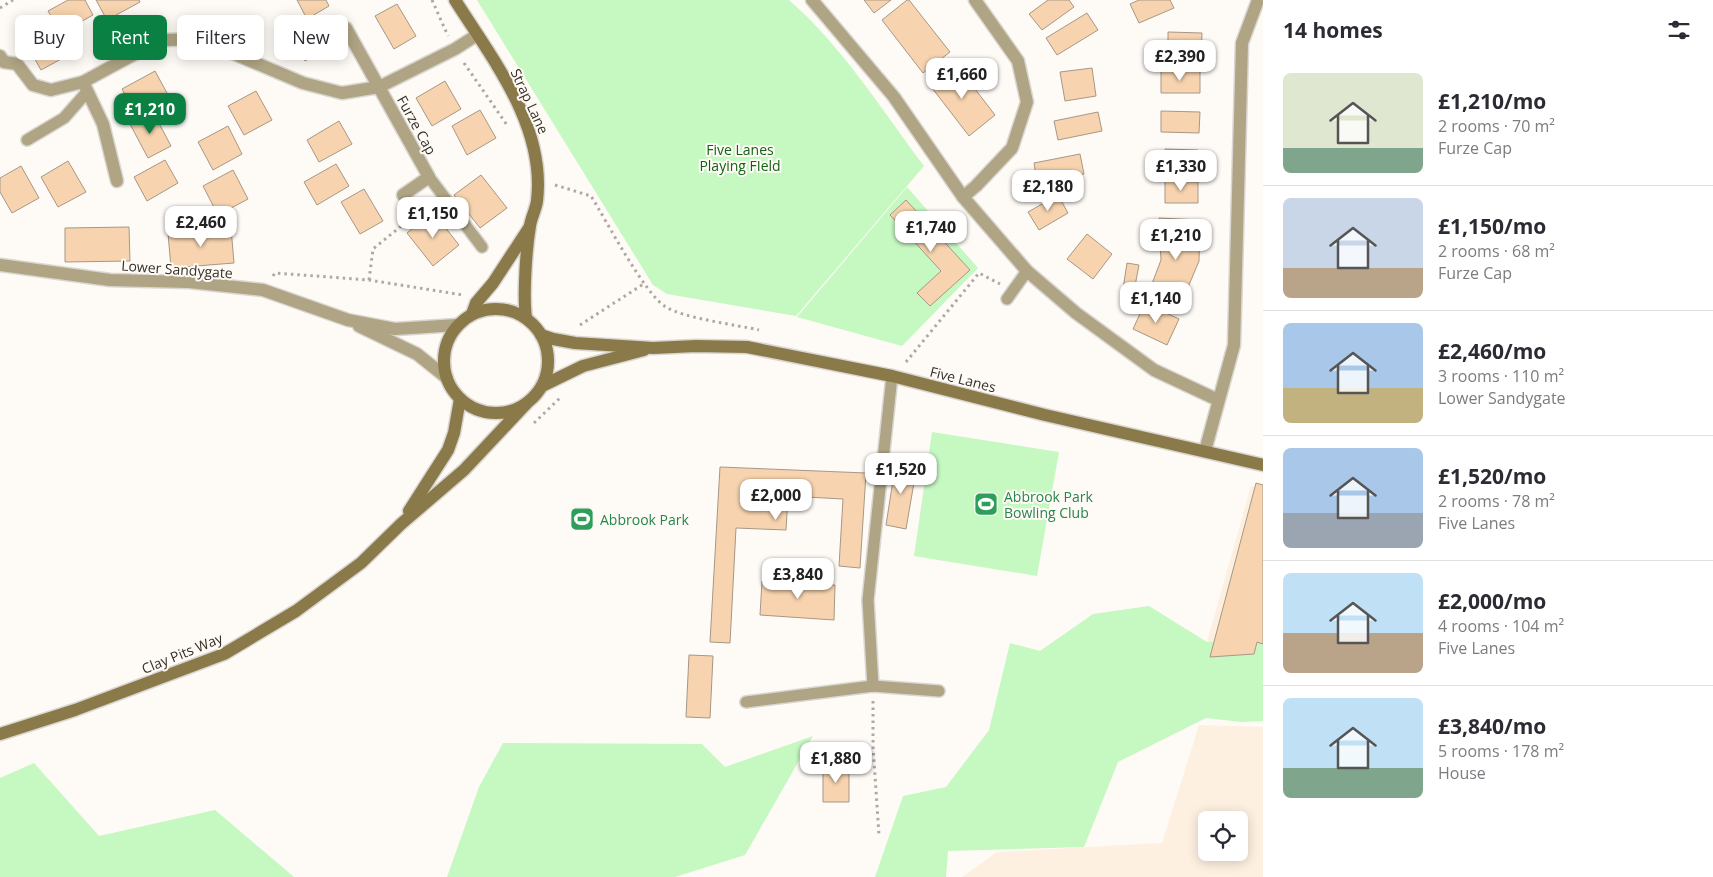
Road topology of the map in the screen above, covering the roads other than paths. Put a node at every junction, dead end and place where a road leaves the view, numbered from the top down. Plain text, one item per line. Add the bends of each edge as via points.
1 (455, 0) edge
2 (812, 0) edge
3 (975, 0) edge
4 (1258, 0) edge
5 (348, 32) edge
6 (477, 35) junction
7 (0, 56) edge
8 (85, 87) junction
9 (379, 87) junction
10 (27, 140) dead end
11 (429, 177) junction
12 (117, 181) dead end
13 (404, 195) road end
14 (963, 197) junction
15 (530, 226) junction
16 (482, 247) dead end
17 (0, 265) edge
18 (1027, 271) junction
19 (1009, 295) road end
20 (472, 314) junction
21 (526, 318) junction
22 (348, 320) junction
23 (457, 326) junction
24 (541, 335) junction
25 (653, 348) junction
26 (892, 376) junction
27 (446, 378) junction
28 (542, 386) junction
29 (460, 399) junction
30 (1218, 400) junction
31 (526, 404) junction
32 (1205, 450) junction
33 (1263, 465) edge
34 (401, 524) junction
35 (873, 686) junction
36 (938, 690) dead end
37 (746, 702) dead end
38 (0, 734) edge

1 - 6 main road, Strap Lane
2 - 14 street via 894,97
3 - 14 street via 1018,61 1027,102 1012,148
4 - 30 street via 1242,43 1234,346
5 - 9 street, Furze Cap
6 - 9 street, Furze Cap
6 - 15 main road, Strap Lane via 511,89 534,145 537,202
7 - 8 street, Furze Cap via 4,62 18,64 33,84 50,90
8 - 9 street, Furze Cap via 130,56 164,40 198,39 303,83 342,93
8 - 10 lane via 64,118
8 - 12 street via 103,124
9 - 11 street, Furze Cap
11 - 13 street, Furze Cap
11 - 16 lane
14 - 18 street
15 - 20 main road, Strap Lane via 476,303
15 - 21 main road, Strap Lane
17 - 22 street, Lower Sandygate via 110,280 189,282 264,290
18 - 19 lane
18 - 30 street via 1076,313 1154,370
20 - 21 main road via 500,309
20 - 23 main road
21 - 24 main road
22 - 23 street, Lower Sandygate via 395,329
22 - 27 street, Lower Sandygate via 417,354
23 - 27 main road via 446,345
24 - 25 main road, Five Lanes via 575,343
24 - 28 main road via 548,355
25 - 26 main road, Five Lanes via 747,347
25 - 28 main road, Five Lanes via 584,366
26 - 32 main road, Five Lanes via 1045,415
26 - 35 lane via 868,600
27 - 29 main road
28 - 31 main road
29 - 31 main road via 492,413 515,410
29 - 34 main road, Clay Pits Way via 448,450
30 - 32 street
31 - 34 main road, Clay Pits Way via 464,470
32 - 33 main road, Five Lanes
34 - 38 main road, Clay Pits Way via 361,564 296,611 224,654 75,710
35 - 36 lane
35 - 37 lane

